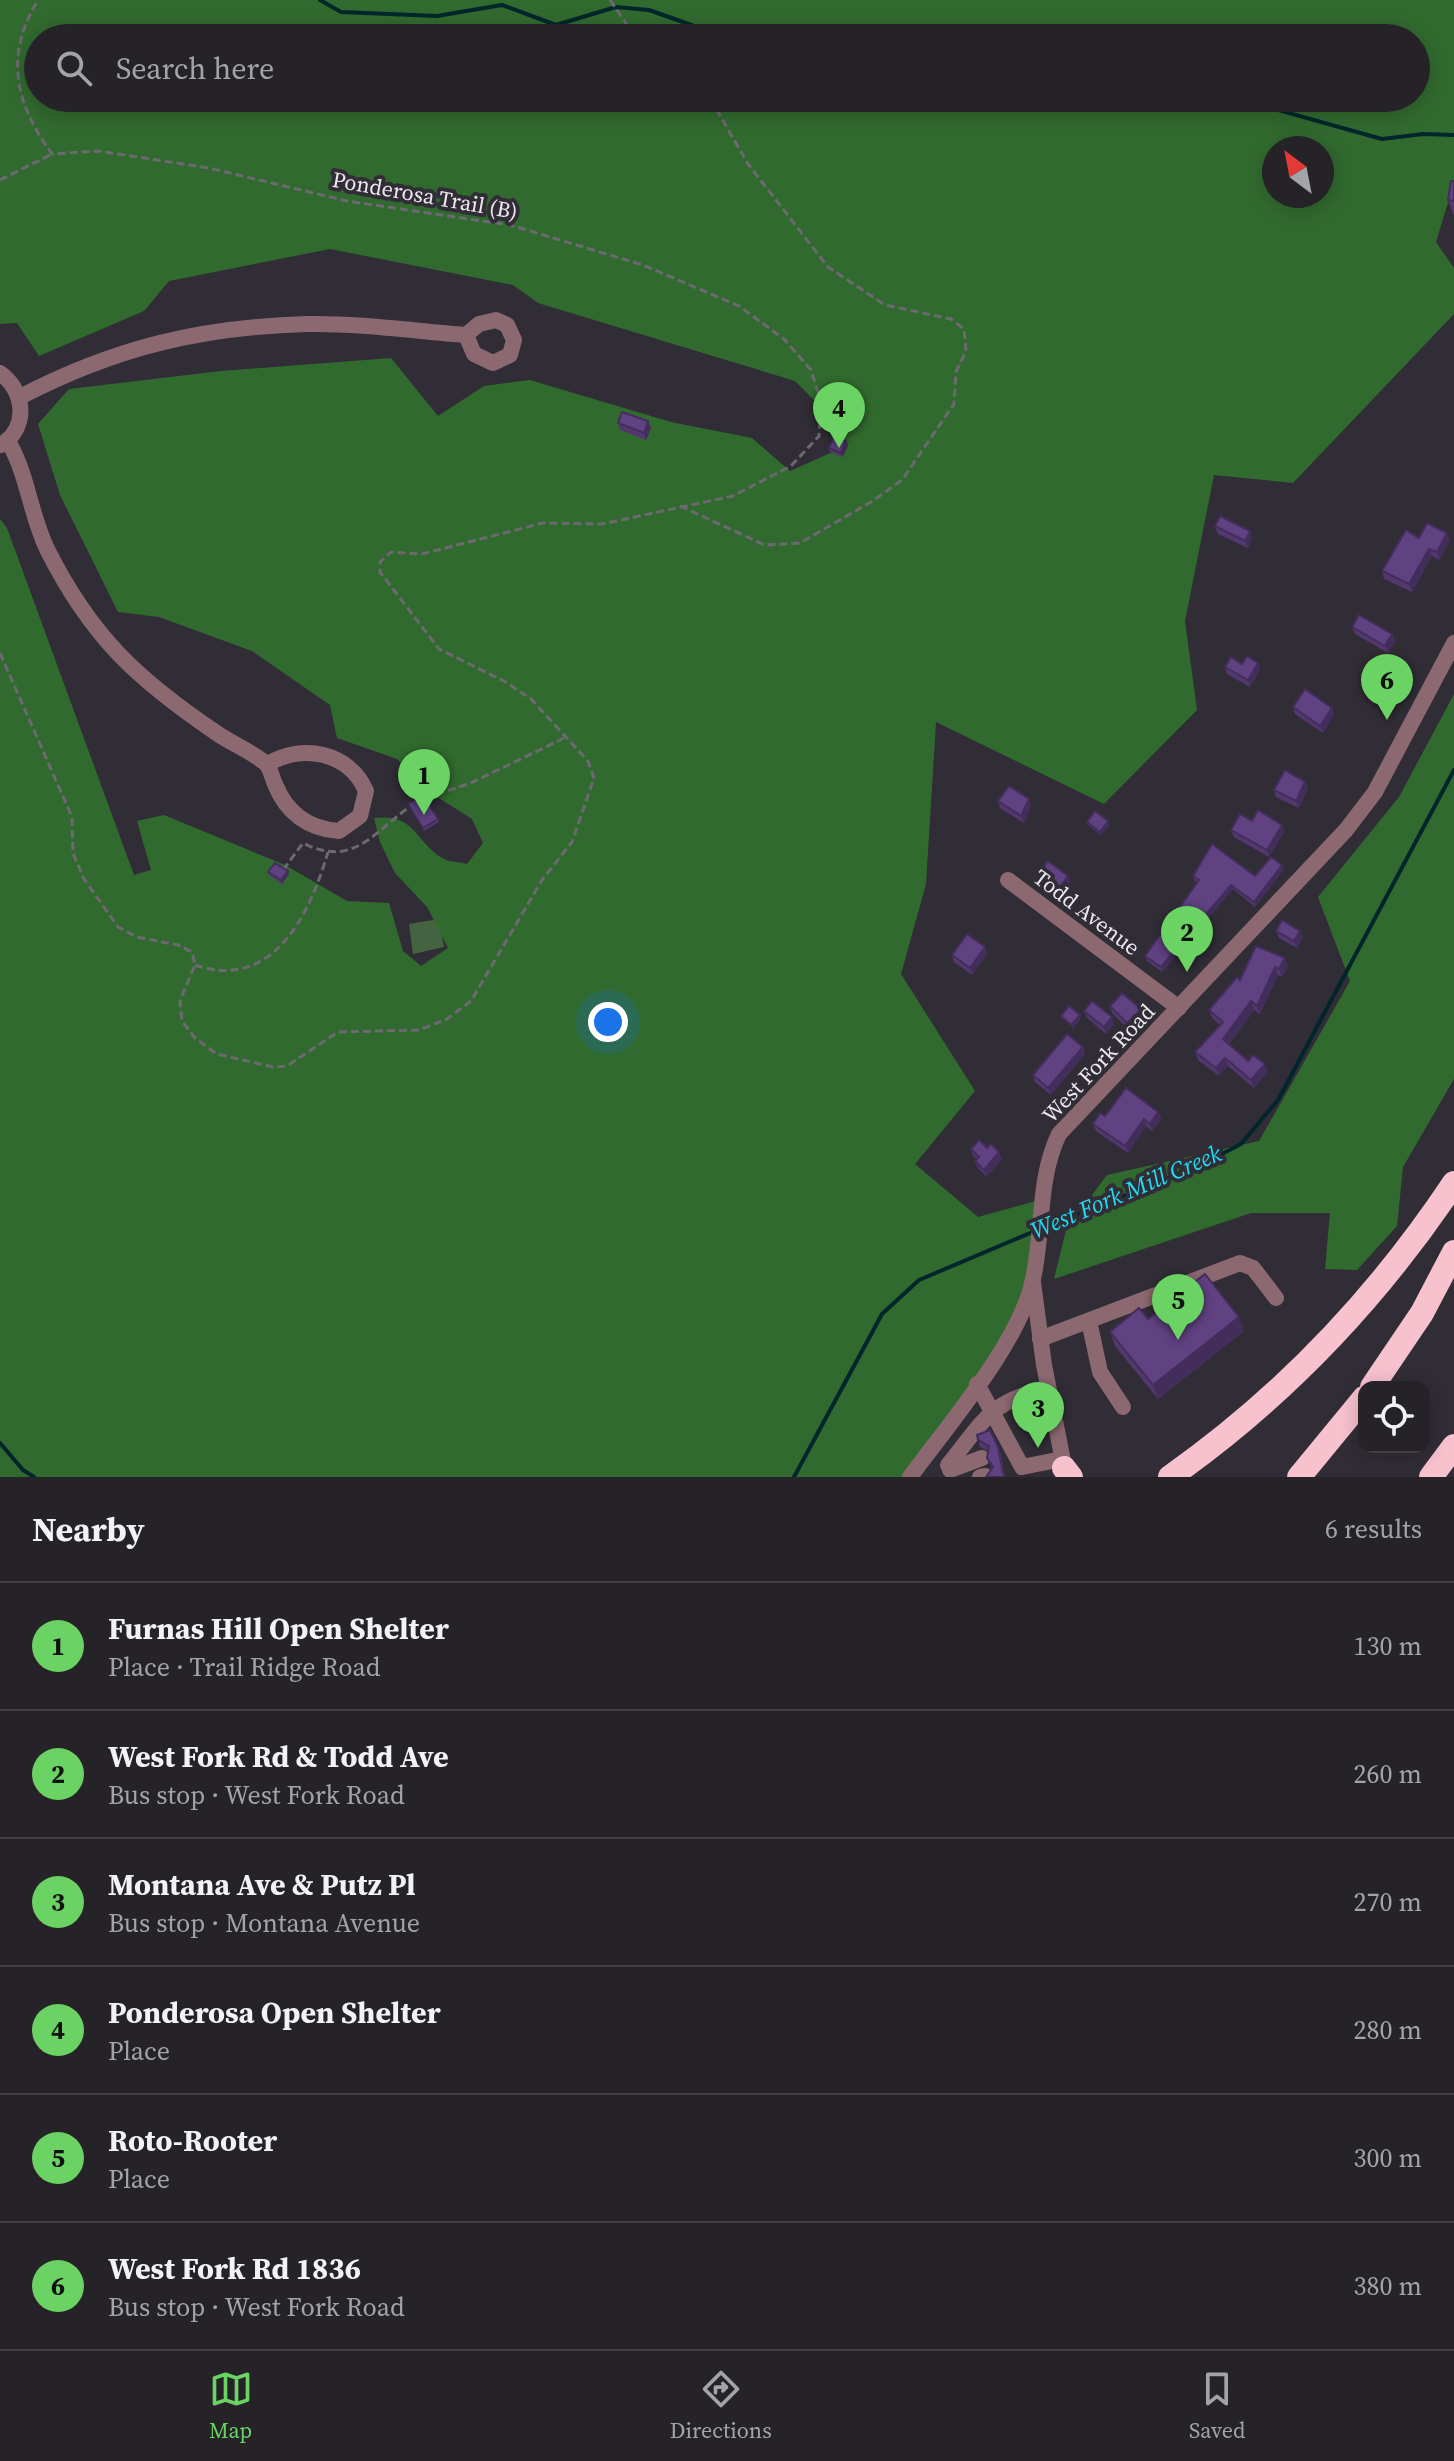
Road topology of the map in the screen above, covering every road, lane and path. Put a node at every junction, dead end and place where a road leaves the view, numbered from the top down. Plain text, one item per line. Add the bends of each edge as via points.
1 (38, 0) edge
2 (610, 0) edge
3 (626, 24) edge
4 (24, 96) edge
5 (28, 112) edge
6 (718, 112) edge
7 (52, 154) junction
8 (0, 180) edge
9 (466, 335) dead end
10 (0, 373) edge
11 (20, 397) junction
12 (4, 444) edge
13 (1454, 643) edge
14 (564, 738) dead end
15 (268, 764) junction
16 (425, 798) edge
17 (328, 852) dead end
18 (1008, 880) dead end
19 (195, 965) dead end
20 (1179, 1008) junction
21 (1454, 1183) edge
22 (1454, 1252) edge
23 (1033, 1281) junction
24 (1276, 1298) dead end
25 (1089, 1321) junction
26 (1040, 1339) junction
27 (1376, 1381) edge
28 (977, 1384) junction
29 (1048, 1388) junction
30 (1358, 1405) edge
31 (1123, 1407) dead end
32 (992, 1411) junction
33 (1454, 1446) edge
34 (931, 1448) junction
35 (982, 1458) dead end
36 (1066, 1470) edge
37 (949, 1471) edge
38 (910, 1477) edge
39 (1170, 1477) edge
40 (1299, 1477) edge
41 (1431, 1477) edge

1 - 4 path via 22,26 16,64
2 - 3 path
5 - 7 path via 32,127
6 - 7 path, Ponderosa Trail (B) via 748,164 828,267 885,305 951,319 964,329 966,351 956,372 954,404 902,480 800,543 765,545 680,506 733,496 760,483 791,466 819,436 821,402 811,370 784,339 739,306 643,265 510,225 347,201 209,168 99,151
7 - 8 path
9 - 11 street via 310,324 202,334 107,356
10 - 11 street
11 - 12 street via 21,414
12 - 15 street via 26,483 45,546 98,633 141,678
13 - 20 street, West Fork Road via 1375,792 1346,830
14 - 16 path via 471,783
15 - 15 street via 295,753 315,753 350,765 366,791 360,816 339,831 314,827 289,808
17 - 19 path via 301,925 277,950 246,968
18 - 20 street, Todd Avenue
20 - 23 street, West Fork Road via 1059,1134 1046,1167
21 - 39 highway via 1379,1286 1322,1347 1263,1404
22 - 27 highway via 1422,1313
23 - 26 street
23 - 28 street, West Fork Road via 1010,1332
24 - 25 street via 1253,1268 1240,1263
25 - 26 street
25 - 31 street via 1100,1372
26 - 29 street
28 - 32 street
28 - 34 street, West Fork Road
29 - 32 street via 1015,1396
29 - 36 street
30 - 40 highway
32 - 36 street via 1010,1461
32 - 37 street
33 - 41 highway
34 - 37 street
34 - 38 street, West Fork Road
35 - 37 street

